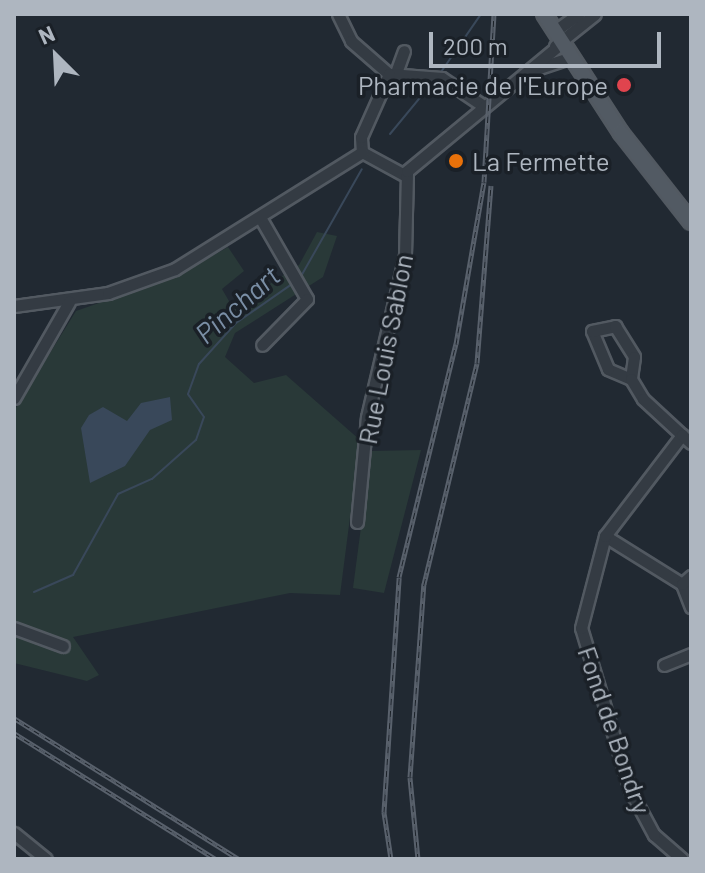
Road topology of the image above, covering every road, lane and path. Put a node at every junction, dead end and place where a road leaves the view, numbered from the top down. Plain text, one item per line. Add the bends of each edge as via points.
1 (338, 14) edge
2 (544, 14) edge
3 (578, 14) edge
4 (595, 14) edge
5 (559, 38) junction
6 (404, 51) dead end
7 (572, 57) junction
8 (393, 72) junction
9 (525, 73) junction
10 (482, 105) junction
11 (362, 152) junction
12 (406, 176) junction
13 (261, 219) junction
14 (691, 222) edge
15 (69, 302) junction
16 (14, 306) edge
17 (262, 345) dead end
18 (631, 379) junction
19 (14, 398) edge
20 (687, 439) edge
21 (357, 522) dead end
22 (605, 536) junction
23 (686, 580) edge
24 (691, 607) edge
25 (14, 628) edge
26 (63, 646) dead end
27 (691, 654) edge
28 (664, 665) dead end
29 (14, 833) edge
30 (46, 859) edge
31 (682, 859) edge

1 - 8 street via 351,41
2 - 5 main road
3 - 5 street
4 - 5 street
5 - 7 main road
5 - 9 street
6 - 8 street
7 - 9 street
7 - 14 main road
8 - 10 street via 442,78
8 - 11 street via 361,137
9 - 10 street
10 - 12 street
11 - 12 street
11 - 13 street
12 - 21 street, Rue Louis Sablon via 405,255 367,417
13 - 15 street via 159,276
13 - 17 street via 307,299
15 - 16 street
15 - 19 street
18 - 18 street via 634,357 615,326 592,331 608,369
18 - 20 street via 649,408
20 - 22 street, Fond de Bondry
22 - 23 street
22 - 31 street, Fond de Bondry via 582,610 583,638 630,790 654,835
23 - 24 street
25 - 26 street
27 - 28 street
29 - 30 street

